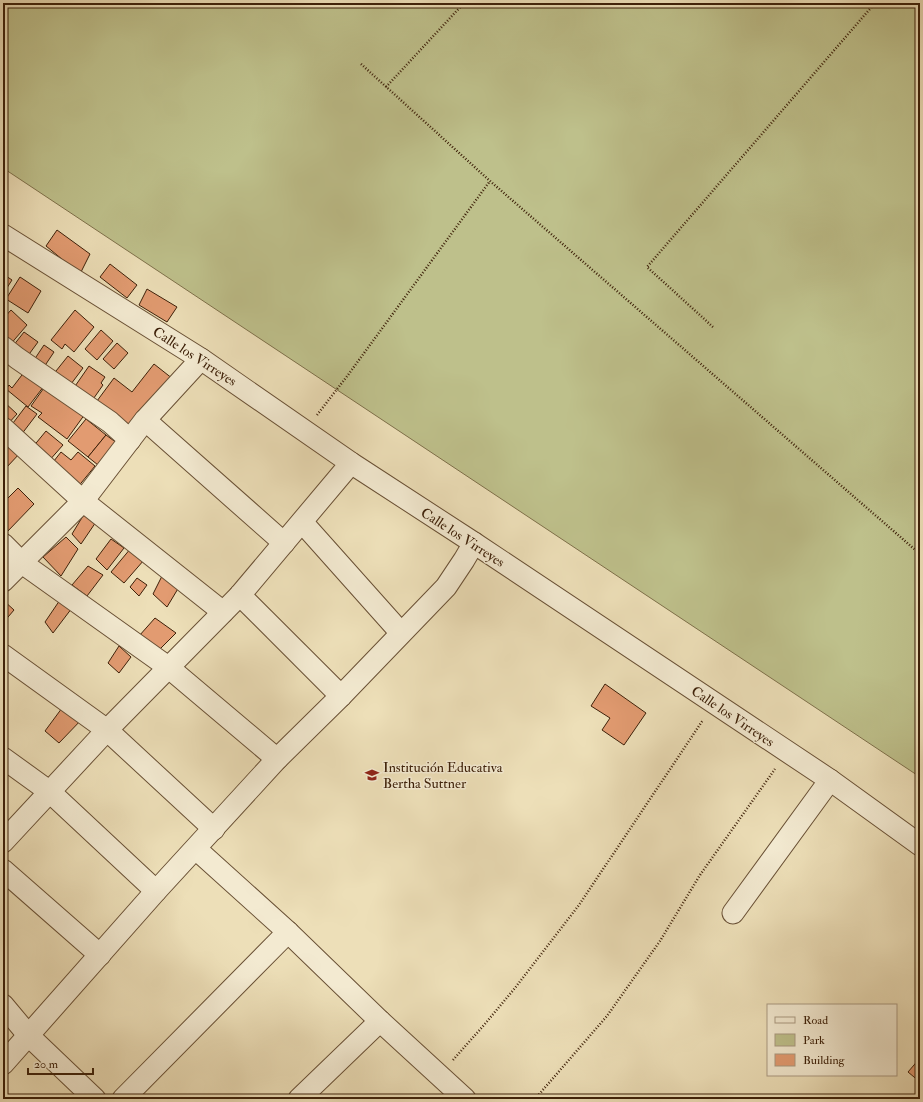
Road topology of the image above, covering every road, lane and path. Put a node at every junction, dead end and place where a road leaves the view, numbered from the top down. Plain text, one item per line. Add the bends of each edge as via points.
1 (464, 3) edge
2 (875, 3) edge
3 (360, 64) dead end
4 (386, 87) junction
5 (490, 181) junction
6 (3, 235) edge
7 (713, 327) dead end
8 (3, 347) edge
9 (202, 359) junction
10 (145, 420) junction
11 (3, 428) edge
12 (304, 431) junction
13 (130, 440) junction
14 (351, 463) junction
15 (82, 501) junction
16 (302, 522) junction
17 (284, 543) junction
18 (474, 543) junction
19 (3, 544) edge
20 (920, 554) edge
21 (22, 563) junction
22 (3, 581) edge
23 (240, 594) junction
24 (223, 612) junction
25 (401, 634) junction
26 (3, 655) edge
27 (168, 667) junction
28 (341, 696) junction
29 (714, 704) junction
30 (107, 730) junction
31 (787, 752) junction
32 (3, 758) edge
33 (277, 759) junction
34 (830, 780) junction
35 (50, 792) junction
36 (214, 829) junction
37 (3, 842) edge
38 (920, 844) edge
39 (196, 849) junction
40 (3, 870) edge
41 (156, 891) junction
42 (733, 913) dead end
43 (288, 932) junction
44 (100, 955) junction
45 (3, 1005) edge
46 (380, 1021) junction
47 (29, 1036) junction
48 (3, 1064) edge
49 (439, 1075) junction
50 (95, 1099) edge
51 (123, 1099) edge
52 (299, 1099) edge
53 (465, 1099) edge
54 (535, 1099) edge

1 - 4 path
2 - 7 path via 647,267
3 - 4 path
4 - 5 path
5 - 12 path
5 - 20 path
6 - 9 street, Calle los Virreyes
8 - 13 street via 110,422
9 - 10 street
9 - 12 street, Calle los Virreyes
10 - 13 street
10 - 17 street
11 - 15 street
12 - 14 street, Calle los Virreyes
13 - 15 street
14 - 16 street
14 - 18 street, Calle los Virreyes
15 - 21 street
15 - 24 street
16 - 17 street
16 - 25 street
17 - 23 street
18 - 25 street via 446,586
18 - 29 street, Calle los Virreyes
19 - 21 street
21 - 22 street
21 - 27 street
23 - 24 street
23 - 28 street
24 - 27 street
25 - 28 street
26 - 30 street
27 - 30 street
27 - 33 street
28 - 33 street
29 - 31 street, Calle los Virreyes
29 - 49 path via 579,905 515,988
30 - 35 street
30 - 36 street
31 - 34 street, Calle los Virreyes
31 - 54 path via 700,875 660,941 606,1016
32 - 35 street
33 - 36 street
34 - 38 street, Calle los Virreyes
34 - 42 street
35 - 37 street
35 - 41 street
36 - 39 street
39 - 41 street
39 - 43 street
40 - 44 street
41 - 44 street
43 - 46 street
43 - 51 street
44 - 47 street
45 - 47 street
46 - 49 street
46 - 52 street
47 - 48 street
47 - 50 street
49 - 53 street

